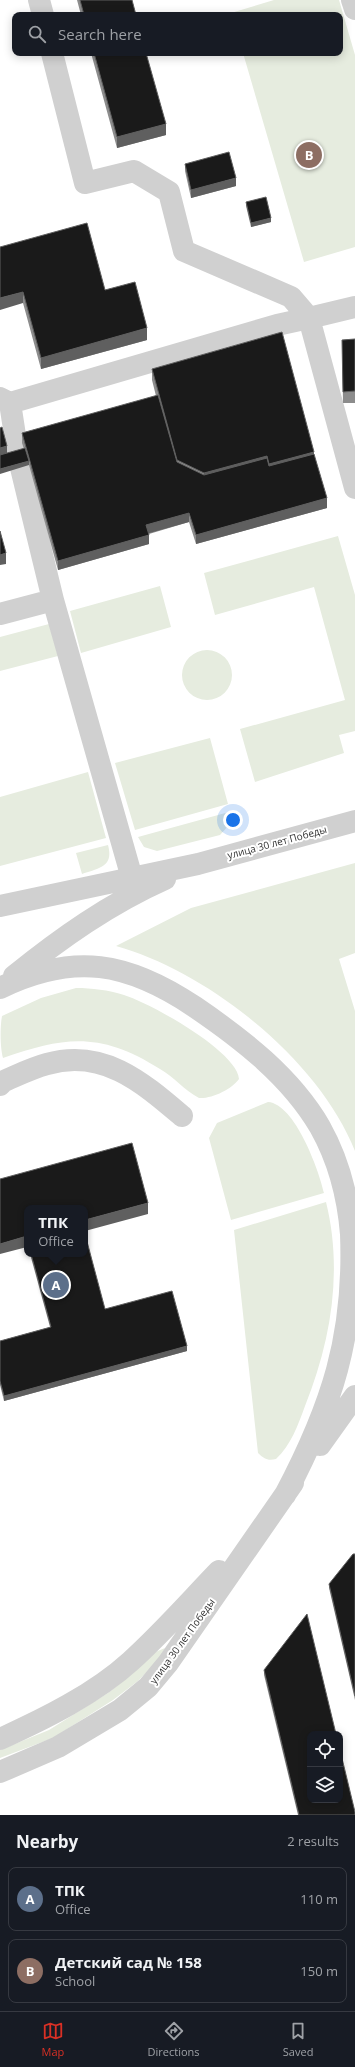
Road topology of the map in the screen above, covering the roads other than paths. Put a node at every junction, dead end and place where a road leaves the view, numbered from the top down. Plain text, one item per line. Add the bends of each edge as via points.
1 (39, 0) edge
2 (352, 0) edge
3 (355, 9) edge
4 (42, 12) edge
5 (53, 56) edge
6 (355, 307) edge
7 (309, 318) junction
8 (5, 400) edge
9 (355, 488) edge
10 (53, 600) junction
11 (0, 614) edge
12 (355, 821) edge
13 (198, 864) junction
14 (132, 878) junction
15 (0, 906) edge
16 (0, 987) edge
17 (0, 1085) edge
18 (182, 1116) dead end
19 (355, 1396) edge
20 (285, 1495) junction
21 (258, 1532) junction
22 (0, 1738) edge
23 (0, 1772) edge

1 - 4 street
2 - 3 street
5 - 7 street via 85,183 134,171 169,192 184,251 291,297
6 - 7 street
7 - 8 street
7 - 9 street
8 - 10 street
10 - 11 street
10 - 14 street
12 - 13 street, улица 30 лет Победы
13 - 14 street
13 - 16 street via 92,918 49,947
14 - 15 street
16 - 20 street via 24,977 74,965 111,968 151,981 191,1004 250,1048 297,1095 319,1126 336,1163 347,1205 353,1250 353,1297 347,1345 330,1396 309,1448
17 - 18 street via 4,1081 47,1064 82,1059 118,1069 145,1085
19 - 20 street, улица 30 лет Победы
20 - 21 street, улица 30 лет Победы
21 - 22 street, улица 30 лет Победы via 131,1661 102,1683 42,1719
21 - 23 street, улица 30 лет Победы via 168,1664 148,1687 120,1710 58,1747

